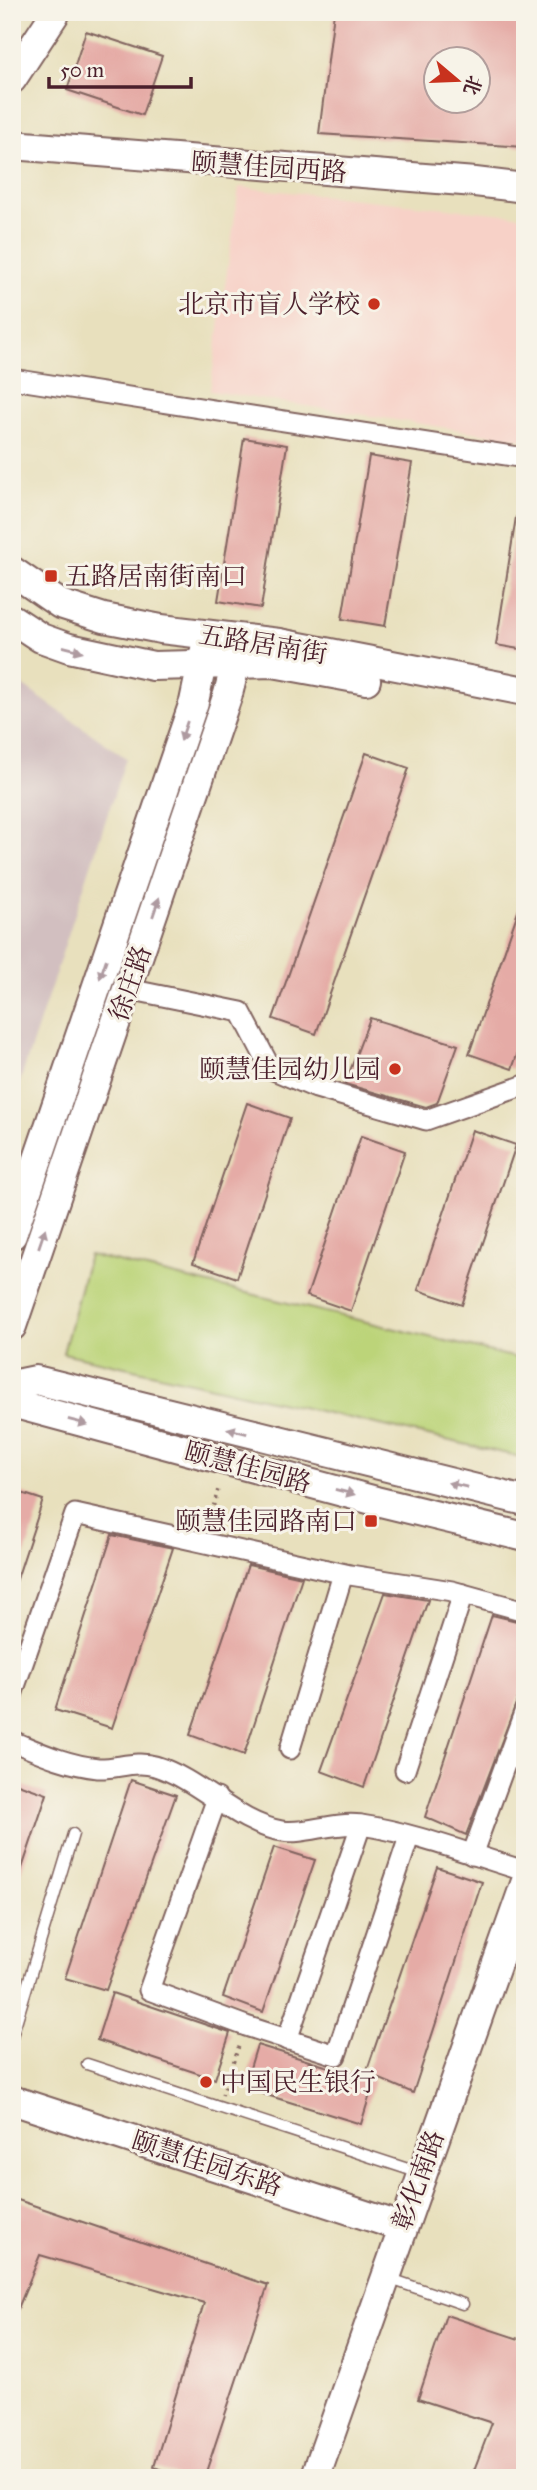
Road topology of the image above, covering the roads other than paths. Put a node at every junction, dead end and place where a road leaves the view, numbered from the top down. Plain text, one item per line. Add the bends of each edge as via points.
1 (55, 12) edge
2 (12, 79) edge
3 (12, 145) edge
4 (525, 188) edge
5 (12, 379) edge
6 (525, 458) edge
7 (12, 571) edge
8 (12, 619) edge
9 (208, 635) junction
10 (239, 652) junction
11 (202, 665) junction
12 (525, 691) edge
13 (525, 709) edge
14 (128, 989) junction
15 (525, 1085) edge
16 (12, 1235) edge
17 (12, 1326) edge
18 (12, 1385) edge
19 (12, 1403) edge
20 (525, 1501) edge
21 (525, 1536) edge
22 (343, 1574) junction
23 (463, 1594) junction
24 (525, 1611) edge
25 (12, 1696) edge
26 (525, 1710) edge
27 (12, 1741) edge
28 (290, 1749) dead end
29 (405, 1770) dead end
30 (217, 1798) junction
31 (361, 1825) junction
32 (73, 1835) dead end
33 (409, 1837) junction
34 (472, 1855) junction
35 (525, 1871) edge
36 (525, 1884) edge
37 (12, 2036) edge
38 (288, 2040) junction
39 (86, 2064) dead end
40 (12, 2100) edge
41 (420, 2173) junction
42 (402, 2227) junction
43 (384, 2277) junction
44 (463, 2304) dead end
45 (315, 2478) edge

1 - 2 street
3 - 4 street, 颐慧佳园西路
5 - 6 street
7 - 9 street, 五路居南街 via 60,604 104,618
8 -> 11 street, 五路居南街 via 41,638 69,648 153,666
9 - 10 street, 五路居南街
9 - 11 street, 徐庄路
10 - 11 street, 五路居南街
10 - 12 street, 五路居南街 via 279,643
10 - 13 street, 五路居南街 via 273,663
14 -> 10 street, 徐庄路
11 -> 16 street, 徐庄路 via 194,702
14 - 15 street via 241,1012 271,1069 316,1088 426,1119
17 -> 14 street, 徐庄路
20 -> 18 street, 颐慧佳园路 via 36,1380
19 -> 21 street, 颐慧佳园路 via 376,1501
22 - 23 street
22 - 25 street via 75,1514
22 - 28 street
23 - 24 street
23 - 29 street
26 - 34 street
27 - 30 street via 66,1763 102,1768 154,1766
30 - 31 street via 248,1819 284,1832 332,1824
30 - 38 street via 149,1990
31 - 33 street
31 - 38 street
32 - 37 lane
33 - 34 street
33 - 38 street via 336,2054
34 - 35 street
36 - 41 street, 彰化南路
39 - 41 lane
40 - 42 street, 颐慧佳园东路
41 - 42 street, 彰化南路
42 - 43 street, 彰化南路
43 - 44 lane
43 - 45 street, 彰化南路

